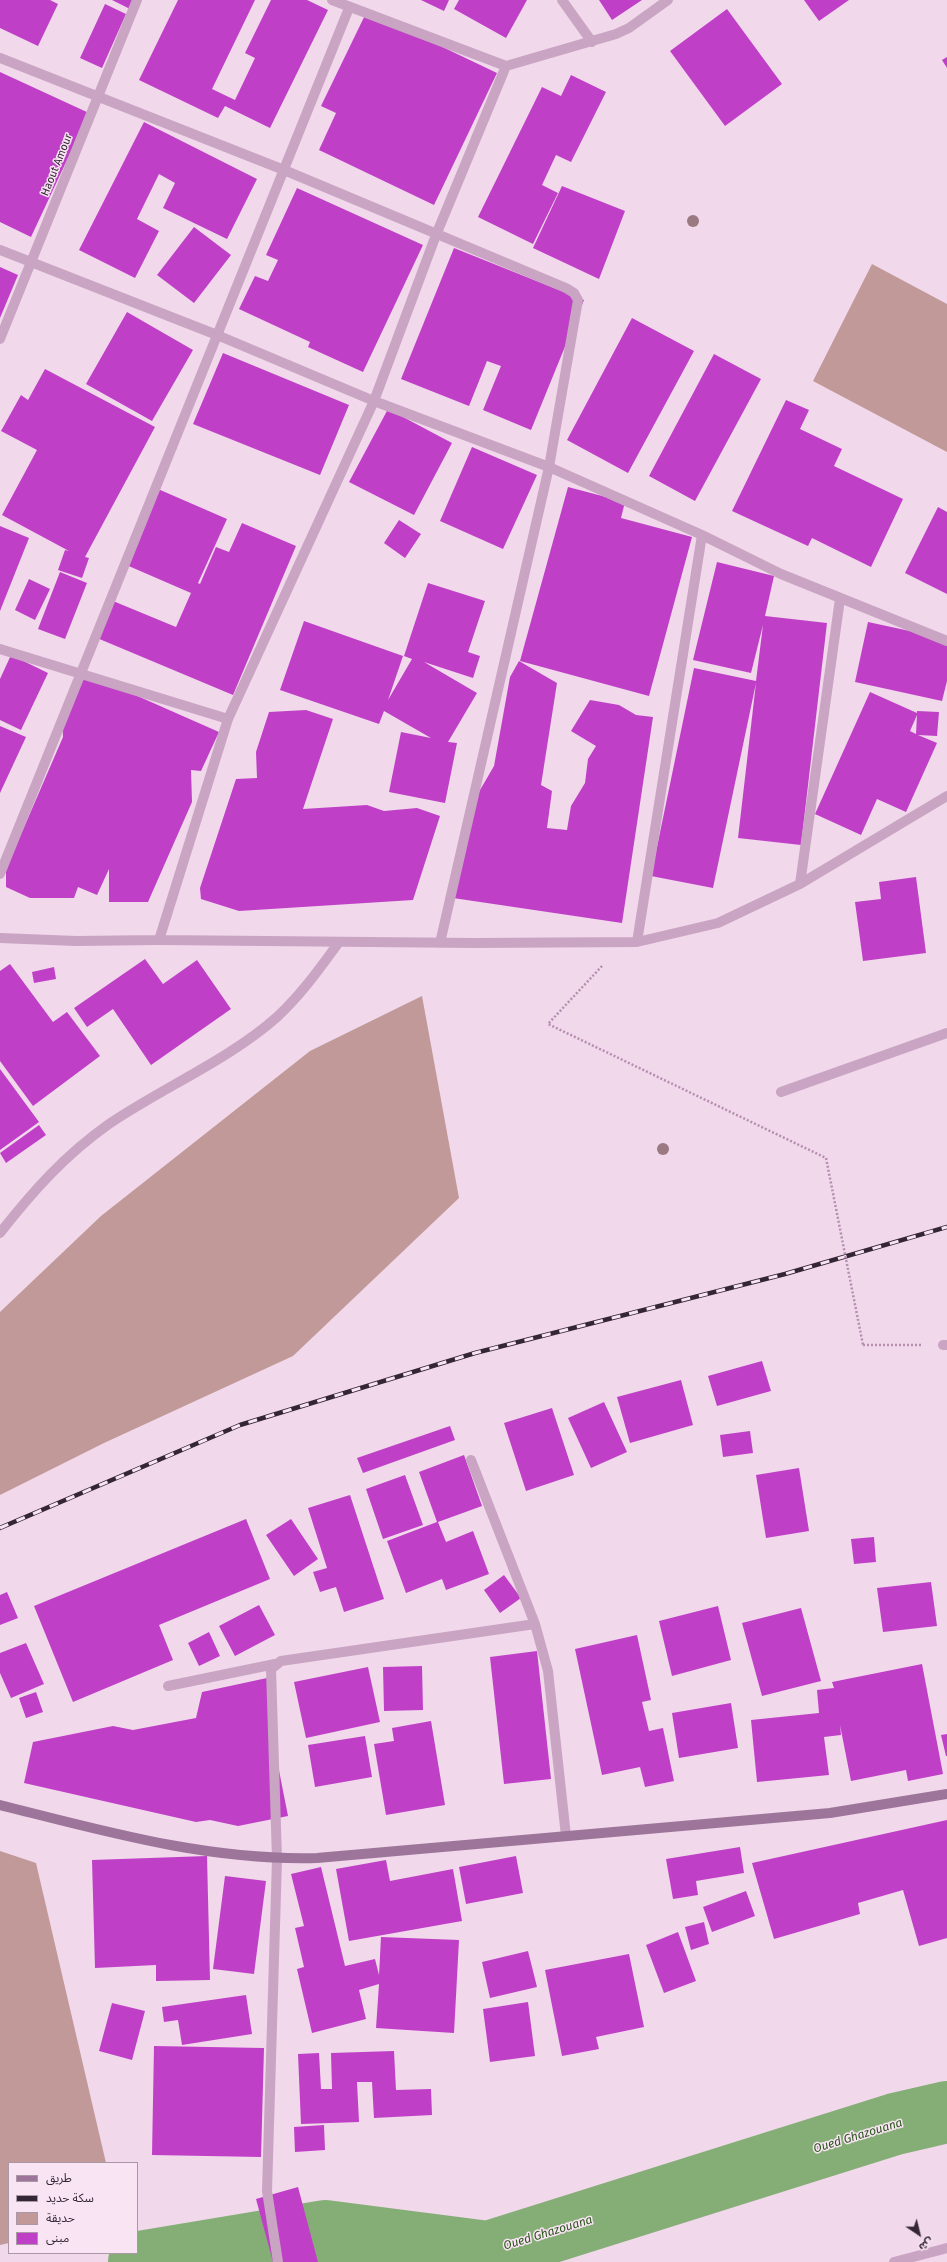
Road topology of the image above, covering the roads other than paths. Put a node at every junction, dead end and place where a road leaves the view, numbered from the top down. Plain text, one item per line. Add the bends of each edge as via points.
1 (137, 0) edge
2 (332, 0) edge
3 (562, 0) edge
4 (668, 0) edge
5 (349, 8) junction
6 (592, 42) junction
7 (0, 58) edge
8 (506, 66) junction
9 (97, 98) junction
10 (284, 170) junction
11 (436, 235) junction
12 (0, 250) edge
13 (31, 263) junction
14 (217, 335) junction
15 (0, 339) edge
16 (374, 401) junction
17 (549, 468) junction
18 (702, 535) junction
19 (840, 599) junction
20 (947, 641) edge
21 (0, 649) edge
22 (80, 675) junction
23 (228, 719) junction
24 (947, 796) edge
25 (0, 874) edge
26 (800, 884) junction
27 (0, 938) edge
28 (159, 940) junction
29 (339, 942) junction
30 (637, 942) junction
31 (440, 943) junction
32 (947, 1033) edge
33 (781, 1092) dead end
34 (0, 1232) edge
35 (471, 1460) dead end
36 (535, 1624) junction
37 (275, 1664) junction
38 (168, 1686) dead end
39 (947, 1794) edge
40 (0, 1805) edge
41 (566, 1836) junction
42 (277, 1859) junction
43 (947, 2248) edge
44 (906, 2260) edge
45 (278, 2262) edge
46 (894, 2262) edge

1 - 9 street, Haout Amour
2 - 5 street
3 - 6 street
4 - 6 street via 630,28
5 - 8 street
5 - 10 street
6 - 8 street
7 - 9 street
8 - 11 street
9 - 10 street
9 - 13 street, Haout Amour
10 - 11 street
10 - 14 street
11 - 16 street
11 - 17 street via 566,288 574,293 578,300
12 - 13 street
13 - 14 street
13 - 15 street, Haout Amour
14 - 16 street
14 - 22 street
16 - 17 street
16 - 23 street
17 - 18 street
17 - 31 street
18 - 19 street via 781,574
18 - 30 street
19 - 20 street
19 - 26 street
21 - 22 street
22 - 23 street
22 - 25 street
23 - 28 street
24 - 26 street
26 - 30 street via 718,923
27 - 28 street via 76,941
28 - 29 street
29 - 31 street
29 - 34 street via 304,990 277,1017 243,1042 109,1124 71,1153 34,1189
30 - 31 street
32 - 33 street
35 - 36 street
36 - 37 street via 281,1661
36 - 41 street via 548,1671
37 - 38 street
37 - 42 street via 271,1669
39 - 41 main road via 830,1813
40 - 42 main road via 151,1842
41 - 42 main road
42 - 45 street via 267,2191
43 - 44 street
44 - 46 street

